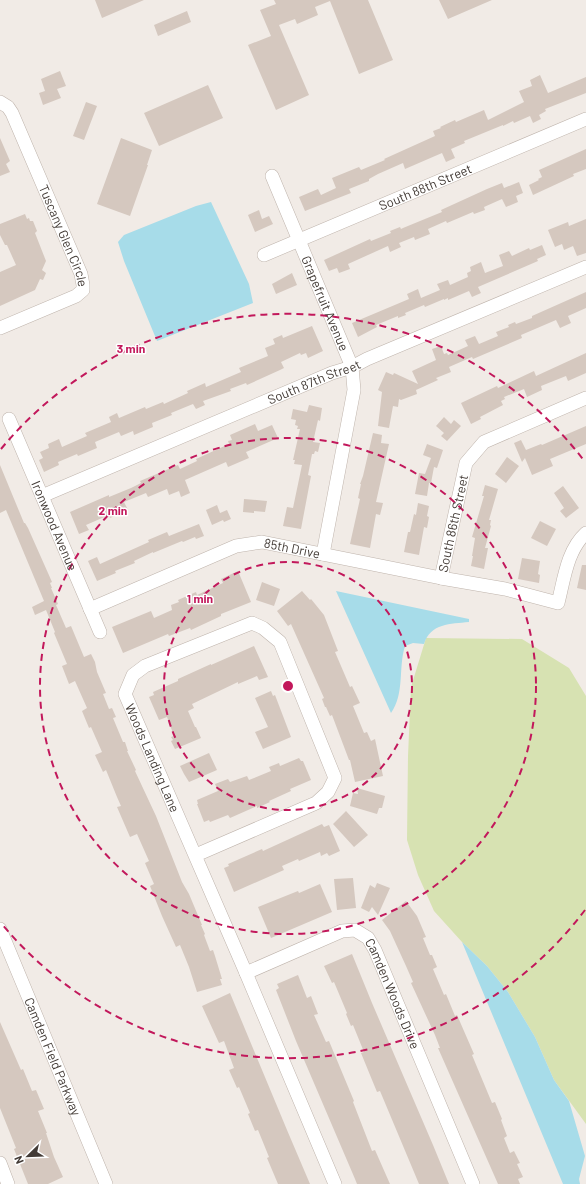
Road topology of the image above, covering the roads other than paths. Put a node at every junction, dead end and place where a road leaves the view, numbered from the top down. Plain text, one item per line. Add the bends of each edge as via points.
1 (0, 102) edge
2 (586, 119) edge
3 (272, 176) dead end
4 (298, 240) junction
5 (264, 255) dead end
6 (586, 267) edge
7 (0, 328) edge
8 (352, 367) junction
9 (586, 398) edge
10 (9, 418) dead end
11 (42, 496) junction
12 (586, 534) edge
13 (323, 554) junction
14 (441, 578) junction
15 (90, 609) junction
16 (100, 632) dead end
17 (196, 855) junction
18 (0, 929) edge
19 (246, 973) junction
20 (0, 1163) edge
21 (8, 1184) edge
22 (106, 1184) edge
23 (334, 1184) edge
24 (473, 1184) edge

1 - 7 street, Tuscany Glen Circle via 12,113 81,274 83,290 76,296
2 - 4 street, South 88th Street
3 - 4 street, Grapefruit Avenue
4 - 5 street, South 88th Street
4 - 8 street, Grapefruit Avenue
6 - 8 street, South 87th Street
8 - 11 street, South 87th Street via 325,376
8 - 13 street, Grapefruit Avenue via 354,390
9 - 14 street, South 86th Street via 484,442 466,463
10 - 11 street, Ironwood Avenue
11 - 15 street, Ironwood Avenue
12 - 14 street, 85th Drive via 578,541 571,556 558,603 505,589
13 - 14 street, 85th Drive
13 - 15 street, 85th Drive via 262,542 236,546
15 - 16 street, Ironwood Avenue
17 - 17 street, Woods Landing Lane via 125,694 133,675 145,666 252,623 263,628 280,642 335,778 328,792 316,803
17 - 19 street, Woods Landing Lane
18 - 22 street, Camden Field Parkway
19 - 23 street
19 - 24 street, Camden Woods Drive via 342,931 355,930 368,938
20 - 21 street

